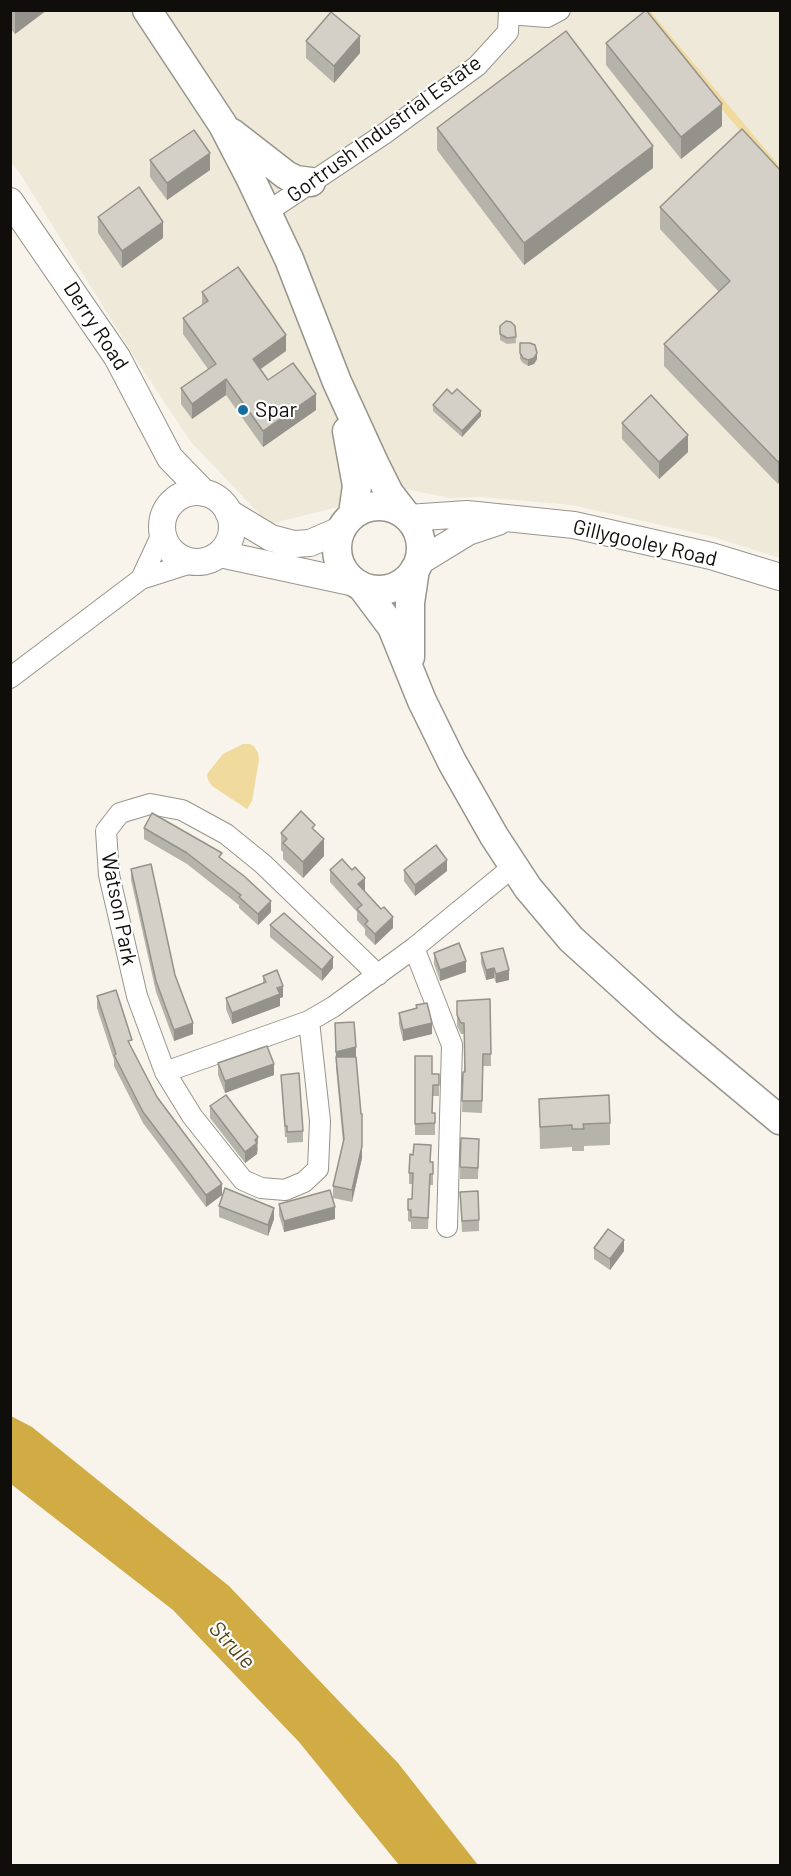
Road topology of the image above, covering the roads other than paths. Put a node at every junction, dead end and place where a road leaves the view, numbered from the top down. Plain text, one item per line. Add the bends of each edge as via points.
1 (147, 10) edge
2 (560, 10) edge
3 (509, 13) edge
4 (224, 125) junction
5 (311, 182) junction
6 (10, 201) edge
7 (267, 212) junction
8 (337, 382) junction
9 (170, 458) junction
10 (204, 493) junction
11 (167, 508) junction
12 (228, 512) junction
13 (407, 516) junction
14 (507, 519) junction
15 (347, 522) junction
16 (162, 534) junction
17 (220, 554) junction
18 (194, 562) junction
19 (417, 566) junction
20 (780, 578) edge
21 (141, 579) junction
22 (358, 585) junction
23 (412, 673) junction
24 (10, 678) edge
25 (514, 866) junction
26 (414, 948) junction
27 (378, 975) junction
28 (309, 1021) junction
29 (165, 1072) junction
30 (780, 1120) edge
31 (447, 1227) dead end

1 - 4 highway
2 - 3 street via 547,17
3 - 5 street, Gortrush Industrial Estate via 508,32 477,66
4 - 5 highway via 286,175
4 - 7 highway
5 - 7 street, Gortrush Industrial Estate
6 - 9 main road, Derry Road via 117,357
7 - 8 highway
8 - 13 highway via 389,493
8 - 15 highway via 357,486
9 - 10 main road, Derry Road
9 - 11 main road
10 - 11 main road via 183,495
10 - 12 main road via 222,503
11 - 16 main road
12 - 15 main road via 271,538 294,544 310,543
12 - 17 main road via 231,533
13 - 14 main road, Gillygooley Road via 467,514
13 - 15 highway via 395,509 371,506
13 - 19 highway via 419,534
14 - 19 main road, Gillygooley Road via 468,532
14 - 20 main road, Gillygooley Road via 574,525 711,556
15 - 22 highway via 336,543 337,557 342,570
16 - 18 main road via 174,554
16 - 21 street
17 - 18 main road
17 - 22 main road
18 - 21 street
19 - 22 highway via 402,584 388,590 375,591
19 - 23 highway via 410,603
21 - 24 street
22 - 23 highway via 392,627
23 - 25 highway via 452,762
25 - 26 street
25 - 30 highway via 571,939
26 - 27 street
26 - 31 street via 452,1045
27 - 28 street
27 - 29 street, Watson Park via 263,864 226,834 182,810 150,804 120,813 106,831 109,875 137,996
28 - 29 street
28 - 29 street, Watson Park via 320,1121 318,1169 304,1182 285,1190 261,1188 243,1180 192,1116

